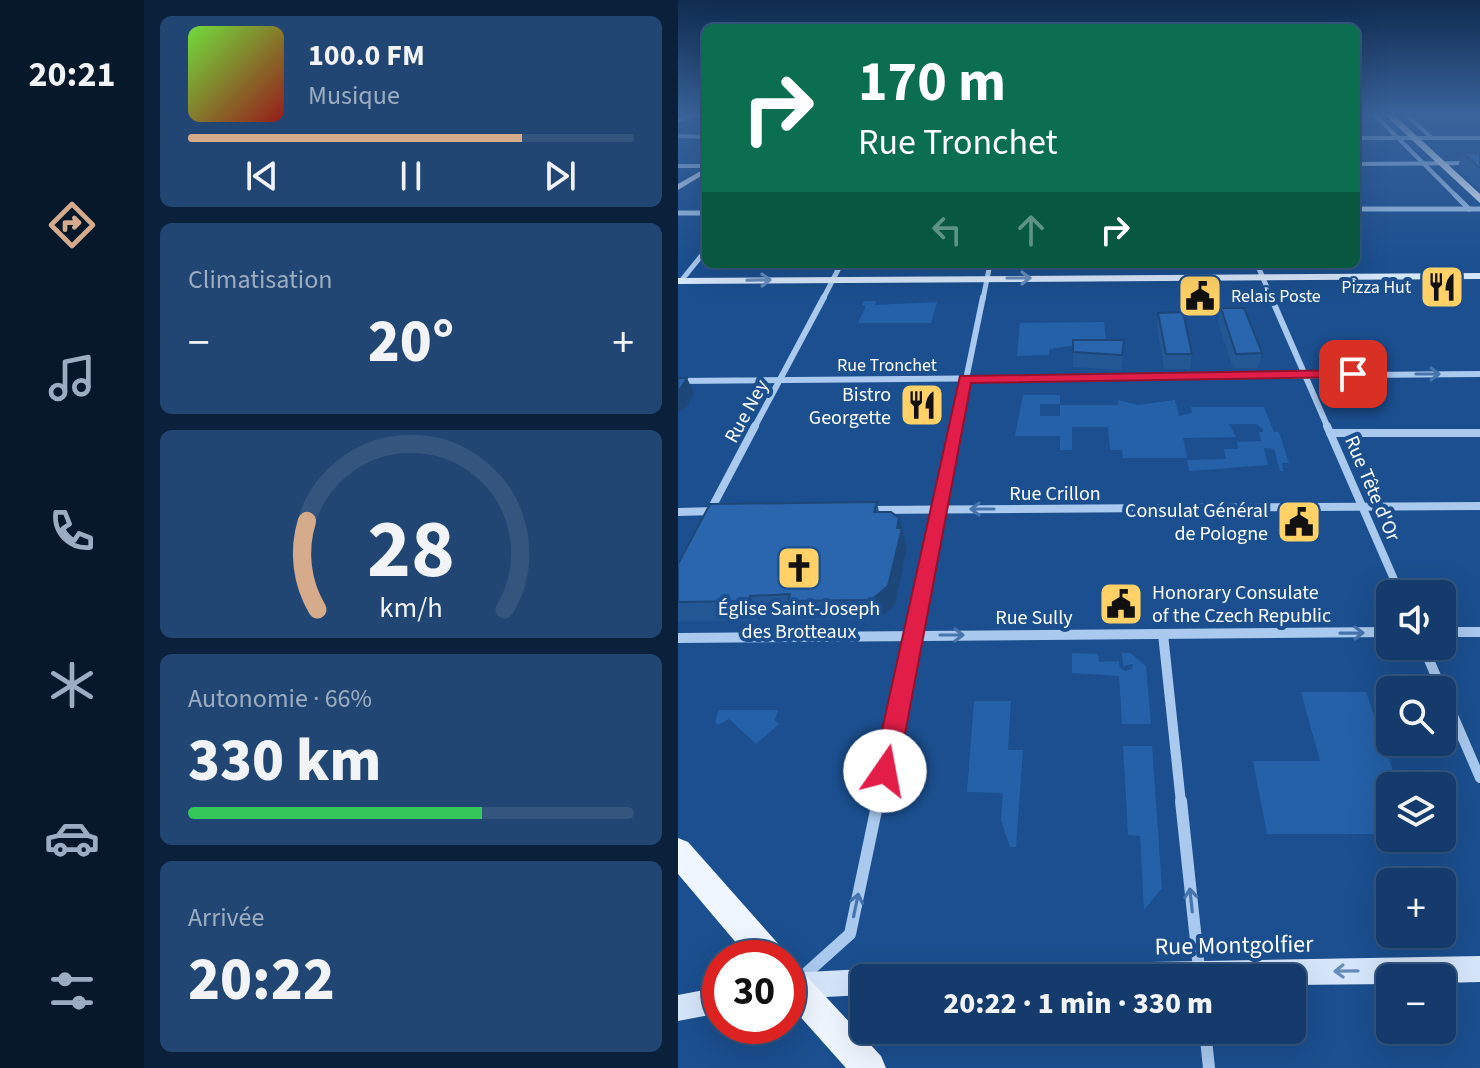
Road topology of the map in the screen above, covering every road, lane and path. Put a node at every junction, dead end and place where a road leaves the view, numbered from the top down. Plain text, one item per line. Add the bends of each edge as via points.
1 (1424, 165) edge
2 (1443, 165) edge
3 (678, 166) edge
4 (702, 168) edge
5 (702, 171) edge
6 (678, 188) edge
7 (1480, 200) edge
8 (1360, 209) edge
9 (1469, 209) junction
10 (1480, 209) edge
11 (678, 213) edge
12 (702, 213) edge
13 (702, 255) edge
14 (839, 268) edge
15 (989, 268) edge
16 (1259, 268) edge
17 (1480, 276) edge
18 (1262, 277) junction
19 (987, 278) junction
20 (832, 279) junction
21 (680, 281) edge
22 (1480, 374) edge
23 (1306, 375) junction
24 (782, 379) junction
25 (965, 379) junction
26 (678, 381) edge
27 (1330, 433) junction
28 (1480, 433) edge
29 (1480, 506) edge
30 (1361, 507) junction
31 (864, 510) edge
32 (937, 510) junction
33 (710, 511) junction
34 (725, 511) edge
35 (678, 512) edge
36 (705, 521) edge
37 (1394, 580) edge
38 (1376, 632) edge
39 (1456, 632) edge
40 (1480, 632) edge
41 (1163, 634) junction
42 (915, 635) junction
43 (678, 638) edge
44 (1429, 660) edge
45 (1480, 778) edge
46 (678, 852) edge
47 (754, 940) edge
48 (1199, 964) edge
49 (1480, 969) edge
50 (806, 970) edge
51 (1306, 973) edge
52 (850, 982) edge
53 (806, 983) edge
54 (806, 1000) edge
55 (702, 1003) edge
56 (678, 1008) edge
57 (1206, 1044) edge
58 (869, 1068) edge
59 (1209, 1068) edge

1 - 9 street
2 - 7 main road
3 - 4 street
5 - 6 main road
8 - 9 street
9 - 10 street
11 - 12 street
13 - 21 street
14 - 20 street, Rue Ney
15 - 19 street
16 - 18 street, Rue Tête d'Or
17 - 18 main road
19 -> 18 main road
18 - 23 street, Rue Tête d'Or
19 - 20 main road
19 - 25 street
21 -> 20 main road
20 - 24 street, Rue Ney
23 -> 22 street, Rue Tronchet
23 - 25 street, Rue Tronchet
23 - 27 street, Rue Tête d'Or
24 - 25 street, Rue Tronchet
24 - 26 street, Rue Tronchet
24 - 33 street, Rue Ney
25 - 32 street
27 - 28 street
27 - 30 street, Rue Tête d'Or
29 - 30 street, Rue Crillon
30 -> 32 street, Rue Crillon
30 - 37 street, Rue Tête d'Or
31 - 32 street, Rue Crillon
32 - 42 street
33 - 34 street
33 - 35 street
33 - 36 street, Rue Ney
41 -> 38 street, Rue Sully
39 - 40 street
42 -> 41 street, Rue Sully
48 -> 41 street
42 - 43 street, Rue Sully
50 -> 42 street via 850,934
44 - 45 street
46 - 47 main road
49 -> 51 main road, Rue Montgolfier
52 - 53 main road
54 - 58 main road
55 - 56 main road
57 - 59 street

